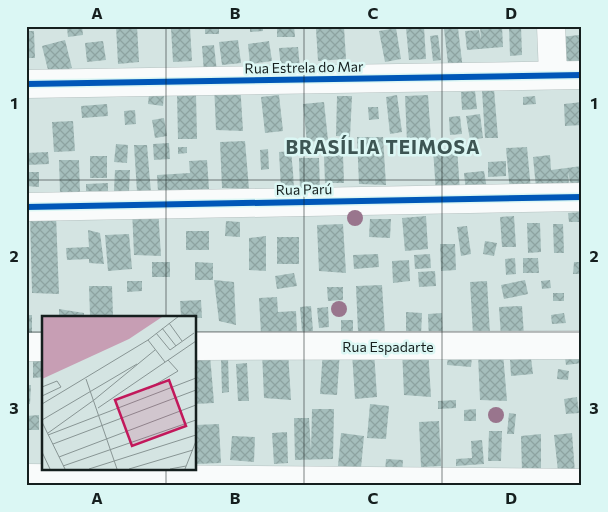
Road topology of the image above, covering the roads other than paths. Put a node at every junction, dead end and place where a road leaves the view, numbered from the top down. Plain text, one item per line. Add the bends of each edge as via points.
1 (551, 26) edge
2 (552, 75) junction
3 (582, 75) edge
4 (26, 84) edge
5 (582, 197) edge
6 (26, 207) edge
7 (582, 345) edge
8 (196, 346) edge
9 (26, 347) edge
10 (42, 347) edge
11 (26, 478) edge
12 (582, 483) edge

1 - 2 street
2 - 3 street, Rua Estrela do Mar
2 - 4 street, Rua Estrela do Mar
5 - 6 street, Rua Parú
7 - 8 street, Rua Espadarte
9 - 10 street
11 - 12 street

